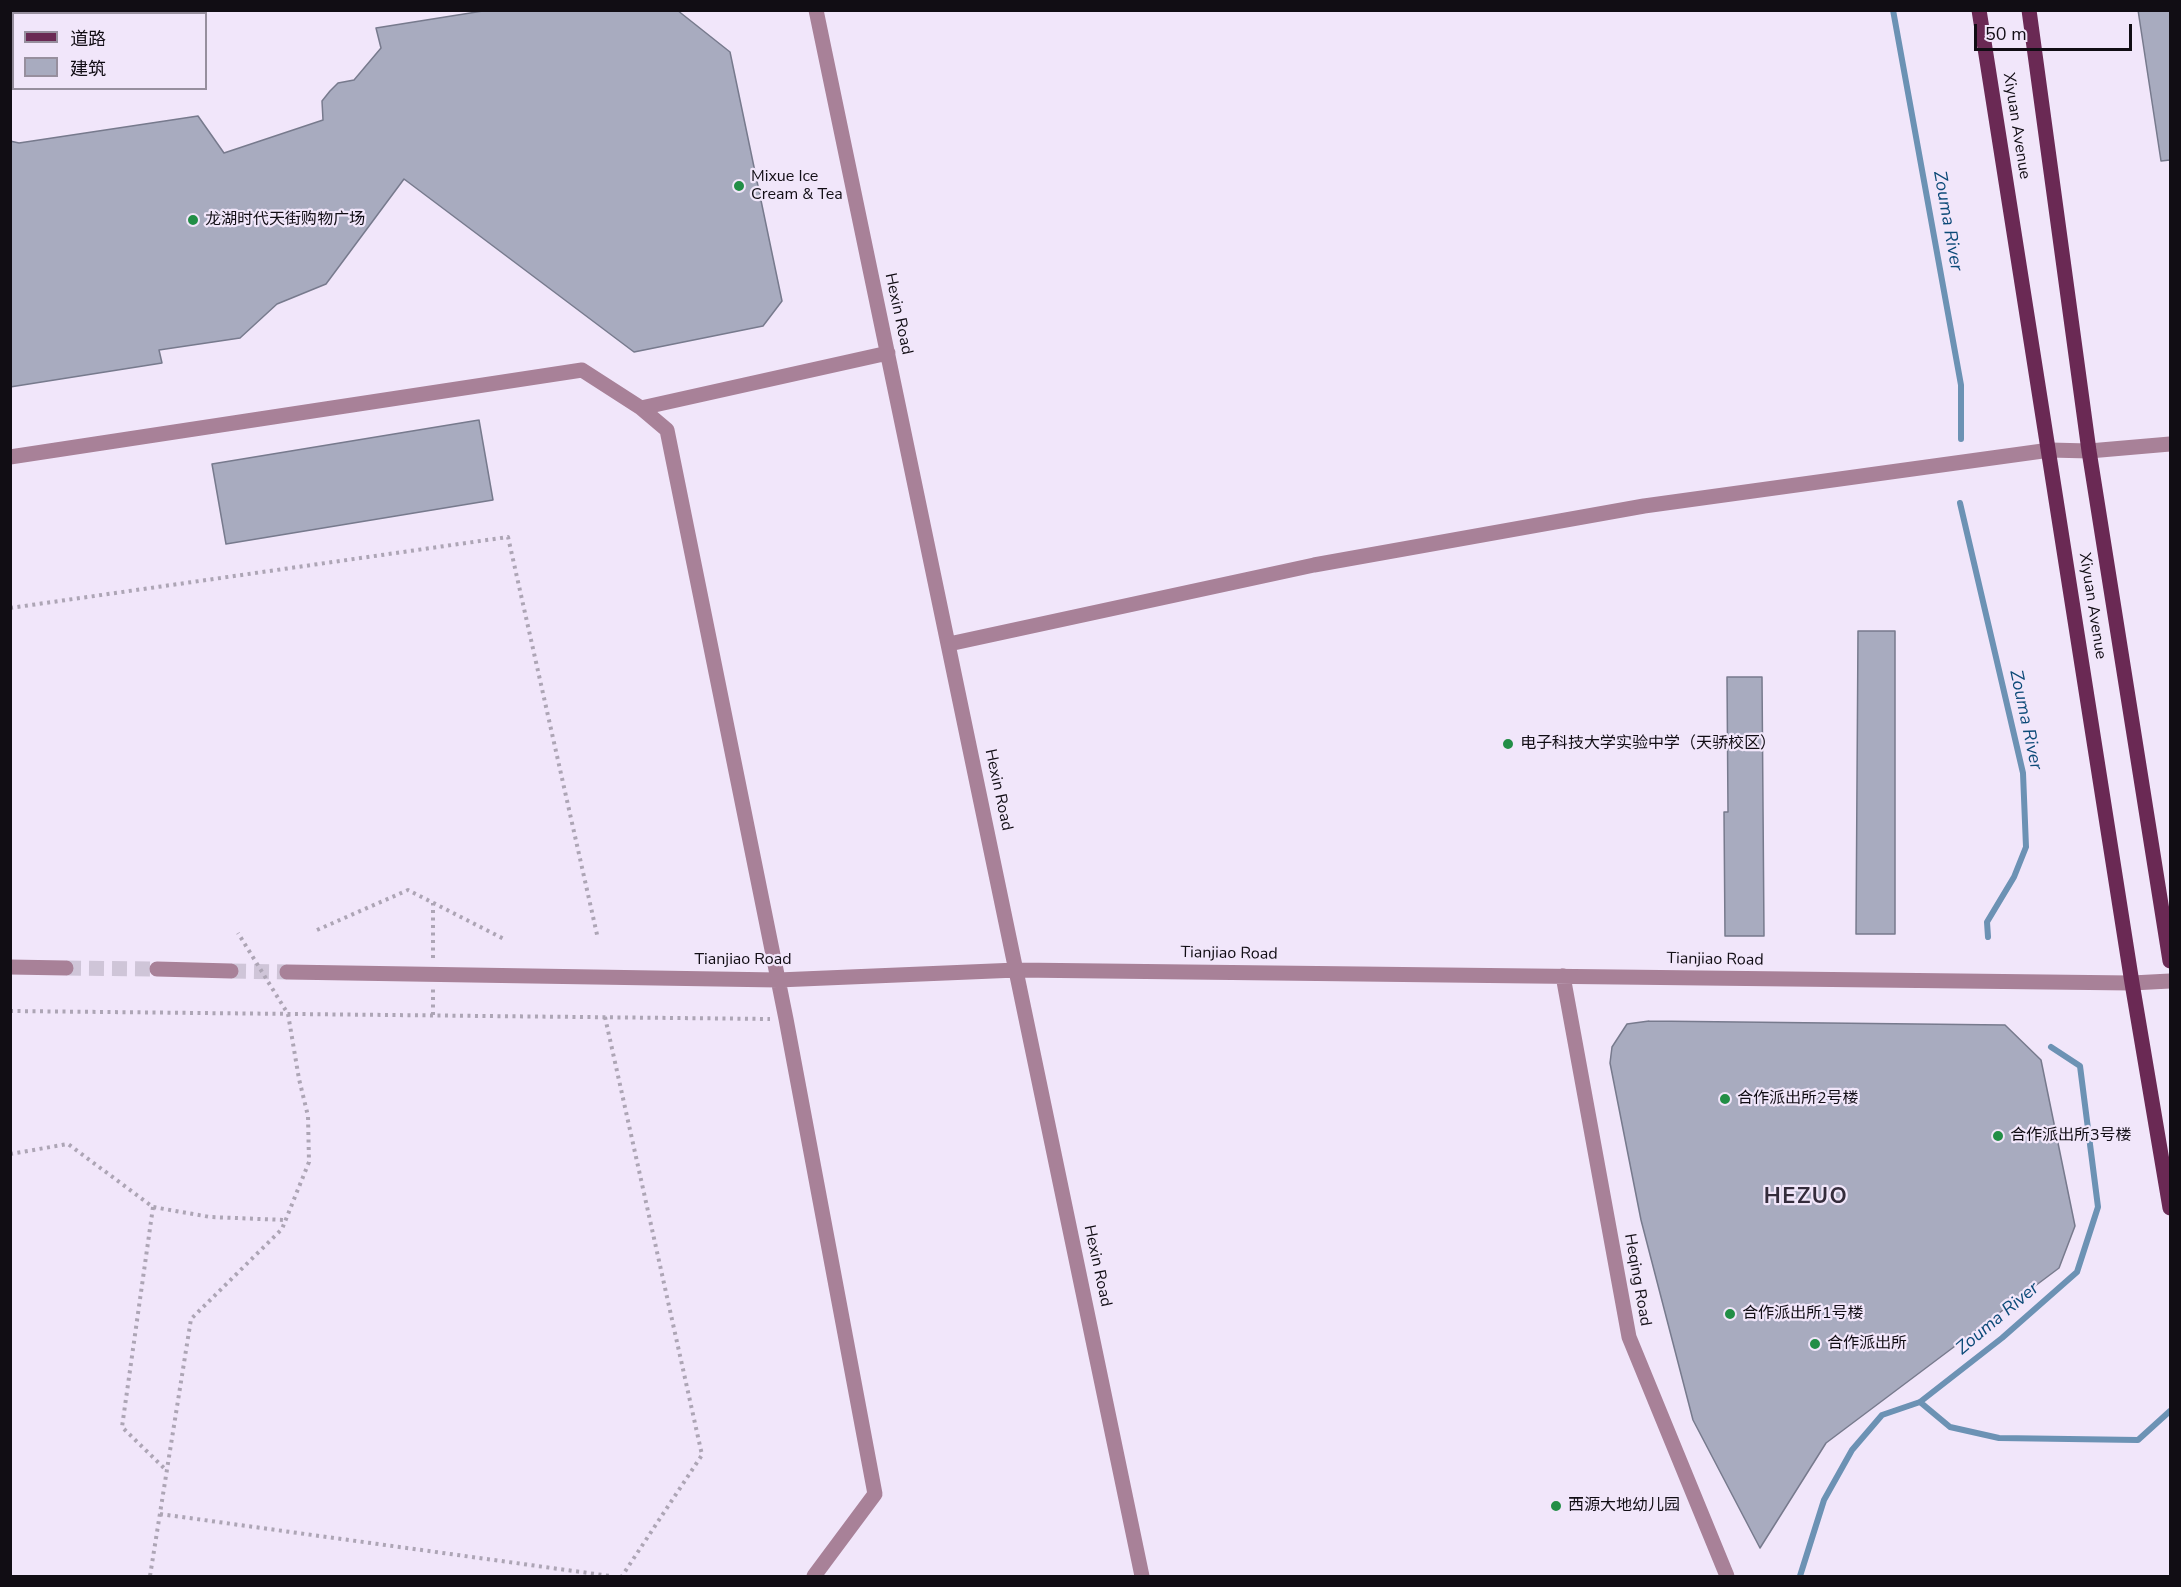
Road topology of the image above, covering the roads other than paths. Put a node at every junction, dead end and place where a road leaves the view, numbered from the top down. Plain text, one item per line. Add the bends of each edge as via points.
1 (816, 10) edge
2 (1979, 10) edge
3 (2029, 10) edge
4 (888, 353) junction
5 (641, 408) junction
6 (2170, 444) edge
7 (2050, 450) junction
8 (2089, 451) junction
9 (10, 457) edge
10 (949, 644) junction
11 (2170, 961) edge
12 (10, 967) edge
13 (66, 968) tunnel mouth
14 (157, 969) tunnel mouth
15 (1017, 970) junction
16 (231, 971) tunnel mouth
17 (287, 972) tunnel mouth
18 (1563, 976) junction
19 (778, 980) junction
20 (2170, 981) edge
21 (2132, 983) junction
22 (2170, 1208) edge
23 (814, 1576) edge
24 (1142, 1576) edge
25 (1727, 1576) edge

1 - 4 street, Hexin Road
2 - 7 main road, Xiyuan Avenue
3 - 8 main road, Xiyuan Avenue
4 - 5 street
4 - 10 street, Hexin Road
5 - 9 street via 582,370
5 - 19 street via 667,430
6 - 8 street
7 - 8 street
7 - 10 street via 1621,510 1314,565
7 - 21 main road, Xiyuan Avenue
8 - 11 main road, Xiyuan Avenue
10 - 15 street, Hexin Road
12 - 13 street
14 - 16 street
15 - 18 street, Tianjiao Road
15 - 19 street, Tianjiao Road
15 - 24 street, Hexin Road
17 - 19 street, Tianjiao Road
18 - 21 street, Tianjiao Road
18 - 25 street, Heqing Road via 1629,1337
19 - 23 street via 875,1494
20 - 21 street, Tianjiao Road
21 - 22 main road, Xiyuan Avenue

